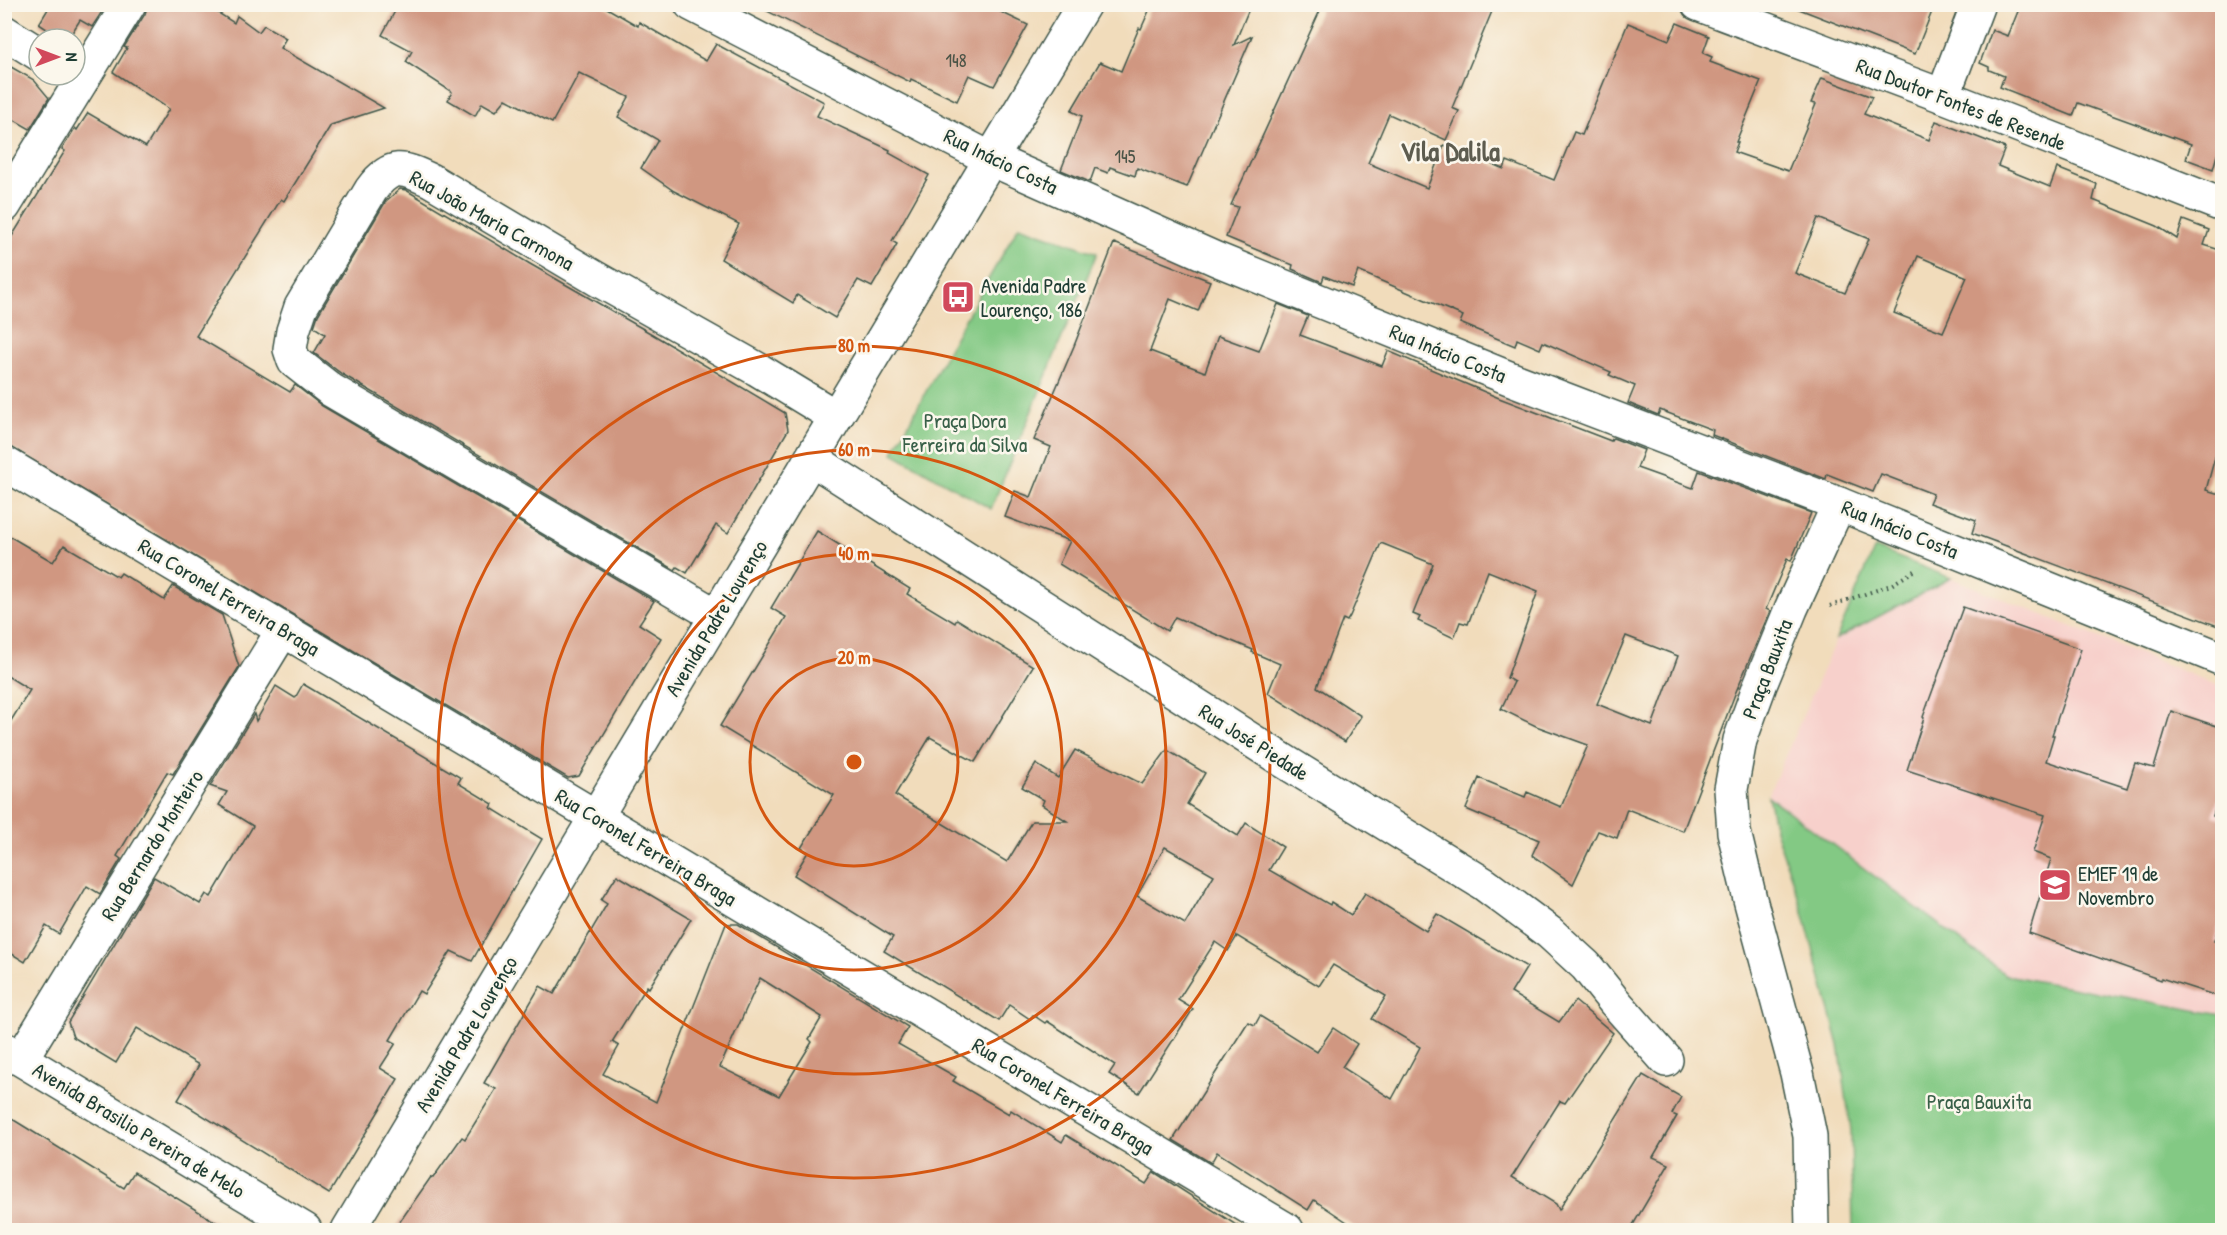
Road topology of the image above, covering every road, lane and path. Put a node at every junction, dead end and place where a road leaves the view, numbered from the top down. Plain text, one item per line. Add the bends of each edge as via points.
1 (129, 4) edge
2 (691, 4) edge
3 (1084, 4) edge
4 (1698, 4) edge
5 (1978, 4) edge
6 (4, 32) edge
7 (27, 46) edge
8 (87, 64) edge
9 (72, 87) edge
10 (1943, 96) junction
11 (991, 159) junction
12 (2223, 205) edge
13 (4, 206) edge
14 (836, 417) junction
15 (812, 459) junction
16 (4, 463) edge
17 (1839, 504) junction
18 (1950, 549) junction
19 (717, 616) junction
20 (1786, 621) junction
21 (283, 630) junction
22 (2223, 659) edge
23 (596, 817) junction
24 (13, 1054) edge
25 (1666, 1060) dead end
26 (305, 1230) edge
27 (348, 1230) edge
28 (1287, 1230) edge
29 (1812, 1230) edge

1 - 8 street
2 - 11 street, Rua Inácio Costa
3 - 11 street, Avenida Padre Lourenço
4 - 10 street, Rua Doutor Fontes de Resende
5 - 10 street
6 - 7 street
9 - 13 street
10 - 12 street, Rua Doutor Fontes de Resende
11 - 14 street, Avenida Padre Lourenço
11 - 17 street, Rua Inácio Costa via 1238,268 1509,378
14 - 15 street, Avenida Padre Lourenço
14 - 19 street, Rua João Maria Carmona via 408,170 393,170 381,176 301,307 290,350 294,361 331,390
15 - 19 street, Avenida Padre Lourenço
15 - 25 street, Rua José Piedade via 1484,884 1550,933 1586,966
16 - 21 street, Rua Coronel Ferreira Braga
17 - 18 street, Rua Inácio Costa
17 - 20 street, Praça Bauxita
18 - 20 path via 1892,585
18 - 22 street, Rua Inácio Costa
19 - 23 street, Avenida Padre Lourenço
20 - 29 street, Praça Bauxita via 1740,740 1731,789 1734,832 1810,1136
21 - 23 street, Rua Coronel Ferreira Braga
21 - 24 street, Rua Bernardo Monteiro
23 - 27 street, Avenida Padre Lourenço
23 - 28 street, Rua Coronel Ferreira Braga
24 - 26 street, Avenida Brasilio Pereira de Melo

